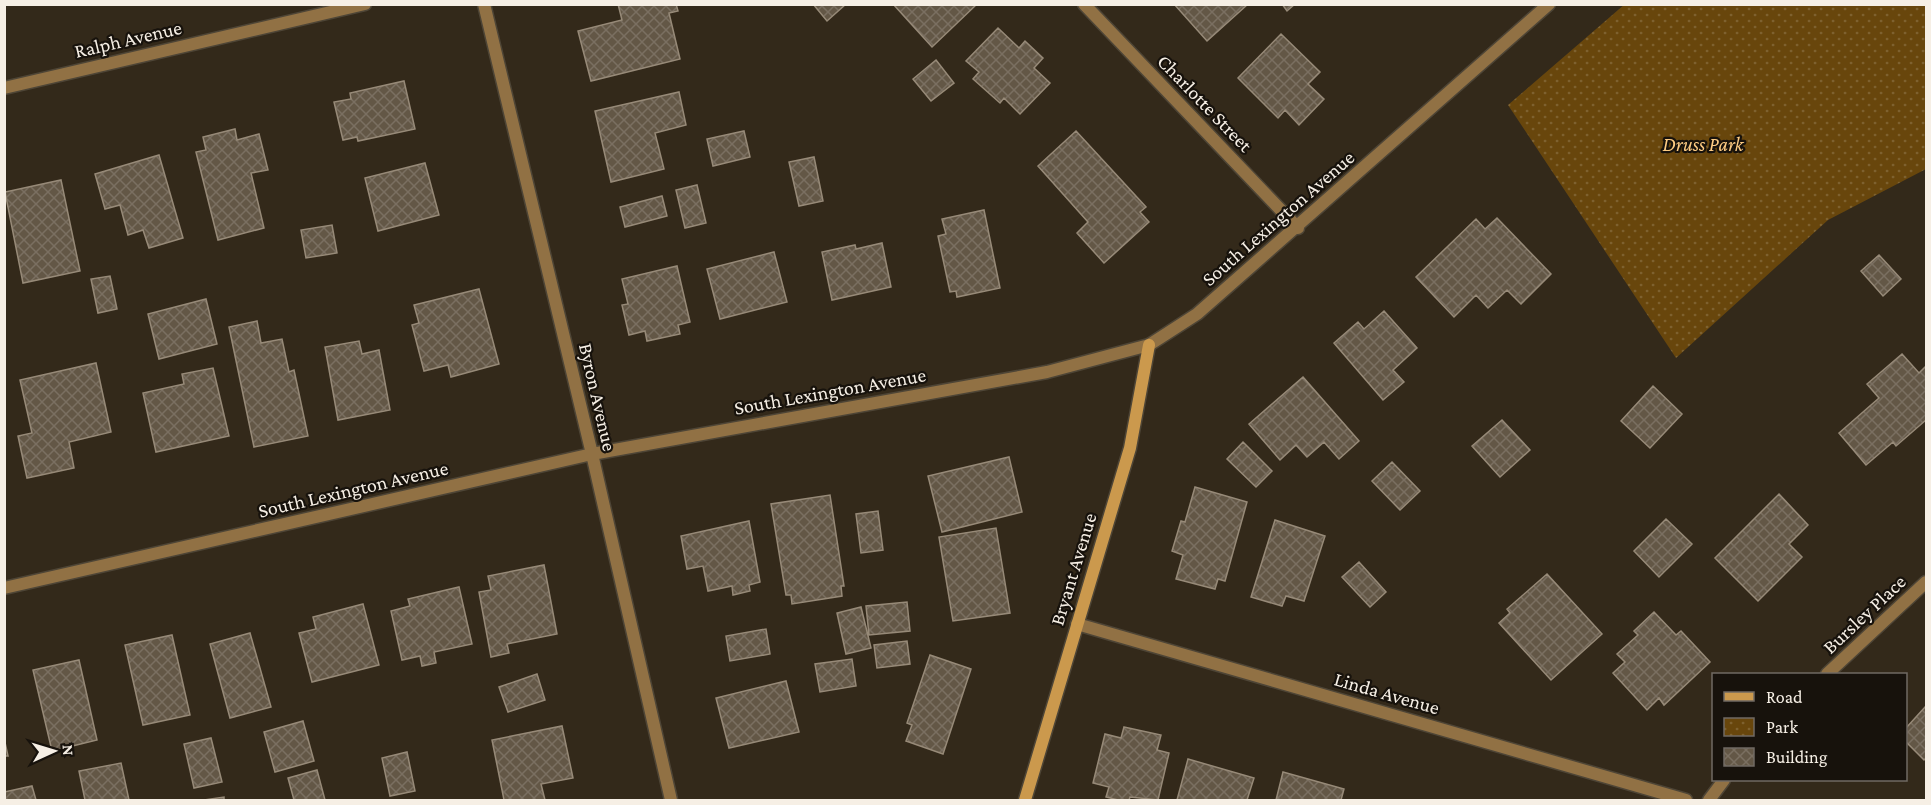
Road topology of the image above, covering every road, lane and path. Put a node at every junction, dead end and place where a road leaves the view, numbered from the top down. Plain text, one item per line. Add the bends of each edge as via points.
1 (365, 4) edge
2 (484, 4) edge
3 (1084, 4) edge
4 (1550, 4) edge
5 (4, 88) edge
6 (1298, 228) junction
7 (1149, 345) junction
8 (592, 454) junction
9 (1926, 582) edge
10 (4, 588) edge
11 (1077, 624) junction
12 (1829, 673) edge
13 (1723, 781) edge
14 (670, 801) edge
15 (1025, 801) edge
16 (1686, 801) edge
17 (1709, 801) edge

1 - 5 street, Ralph Avenue
2 - 8 street, Byron Avenue
3 - 6 street, Charlotte Street
4 - 6 street, South Lexington Avenue
6 - 7 street, South Lexington Avenue via 1197,314
7 - 8 street, South Lexington Avenue via 1047,372
7 - 11 street, Bryant Avenue via 1130,448
8 - 10 street, South Lexington Avenue
8 - 14 street, Byron Avenue
9 - 12 street, Bursley Place
11 - 15 street, Bryant Avenue
11 - 16 street, Linda Avenue
13 - 17 street

